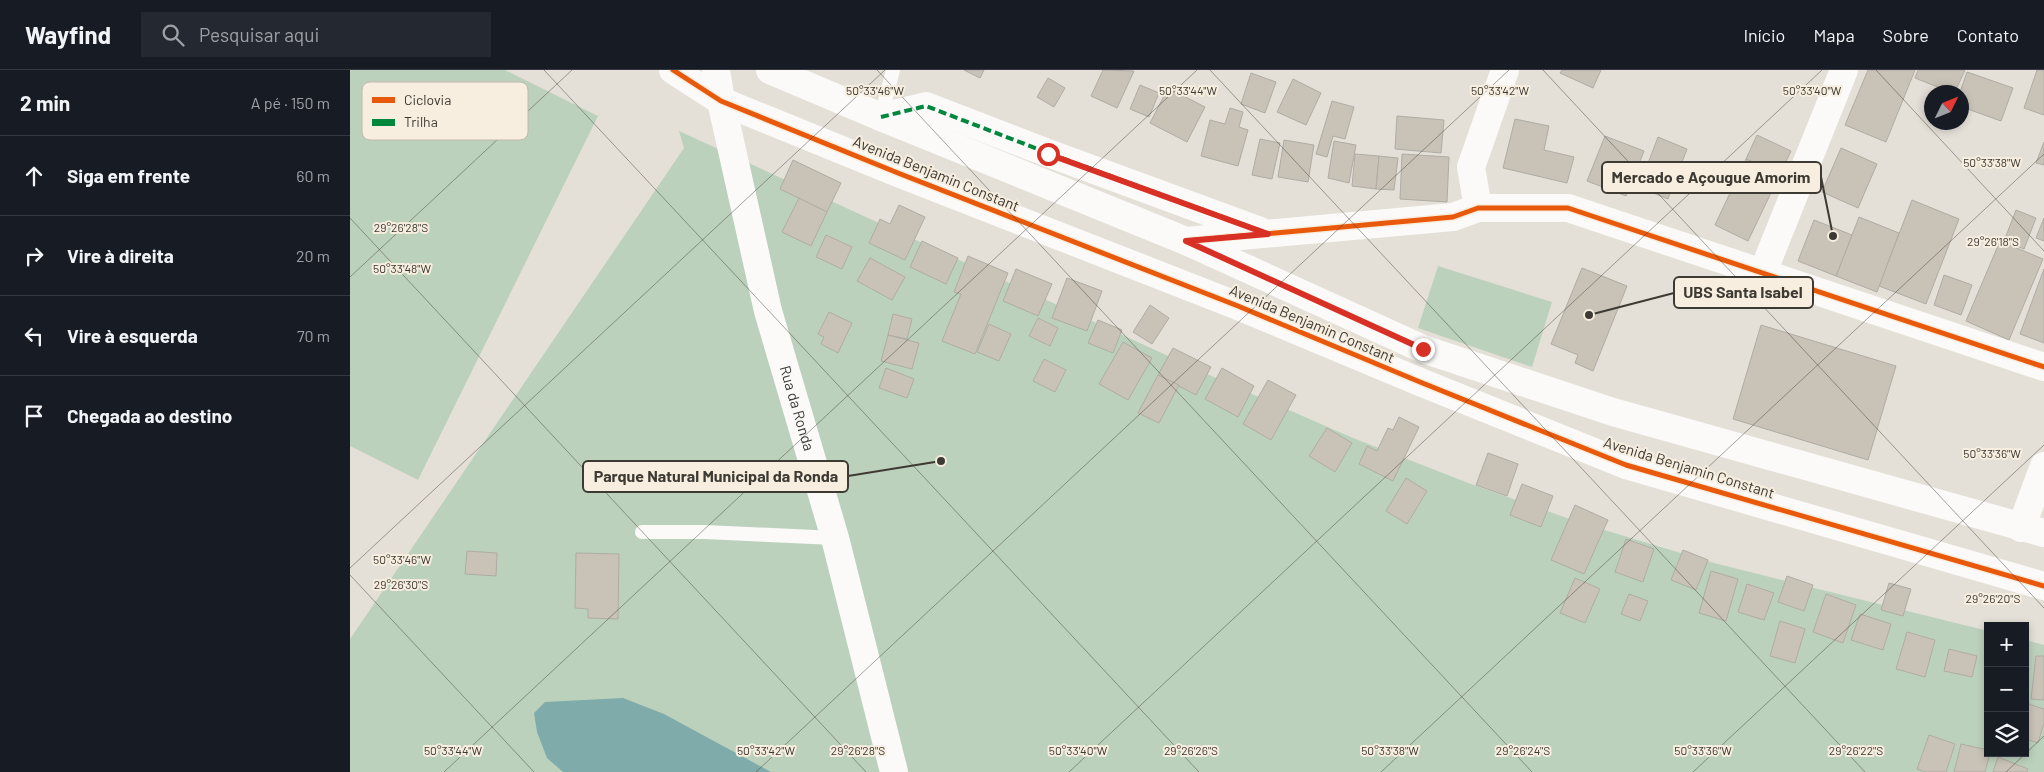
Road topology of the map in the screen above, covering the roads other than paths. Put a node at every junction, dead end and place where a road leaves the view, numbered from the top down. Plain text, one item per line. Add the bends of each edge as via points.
1 (673, 70) edge
2 (716, 70) edge
3 (770, 70) edge
4 (894, 70) edge
5 (1505, 70) edge
6 (1844, 70) edge
7 (721, 101) junction
8 (881, 118) junction
9 (1478, 208) junction
10 (1268, 234) junction
11 (1186, 241) junction
12 (1763, 272) junction
13 (2044, 366) edge
14 (2044, 466) edge
15 (2032, 530) edge
16 (642, 532) dead end
17 (835, 538) junction
18 (2044, 586) edge
19 (894, 772) edge

1 - 7 street, Avenida Benjamin Constant
2 - 7 street, Rua da Ronda
3 - 8 street, Avenida Benjamin Constant
4 - 8 lane
5 - 9 street via 1471,167
6 - 12 street
7 - 17 street, Rua da Ronda via 768,311
7 - 18 street, Avenida Benjamin Constant via 898,174 1238,306 1626,465
8 - 10 street, Avenida Benjamin Constant via 926,106
8 - 11 street, Avenida Benjamin Constant
9 - 10 street, Avenida Benjamin Constant via 1453,217
9 - 12 street, Avenida Benjamin Constant via 1568,208
10 - 11 street, Avenida Benjamin Constant
11 - 15 street, Avenida Benjamin Constant via 1423,349 1613,412
12 - 13 street, Avenida Benjamin Constant
14 - 15 street
16 - 17 lane
17 - 19 street, Rua da Ronda

